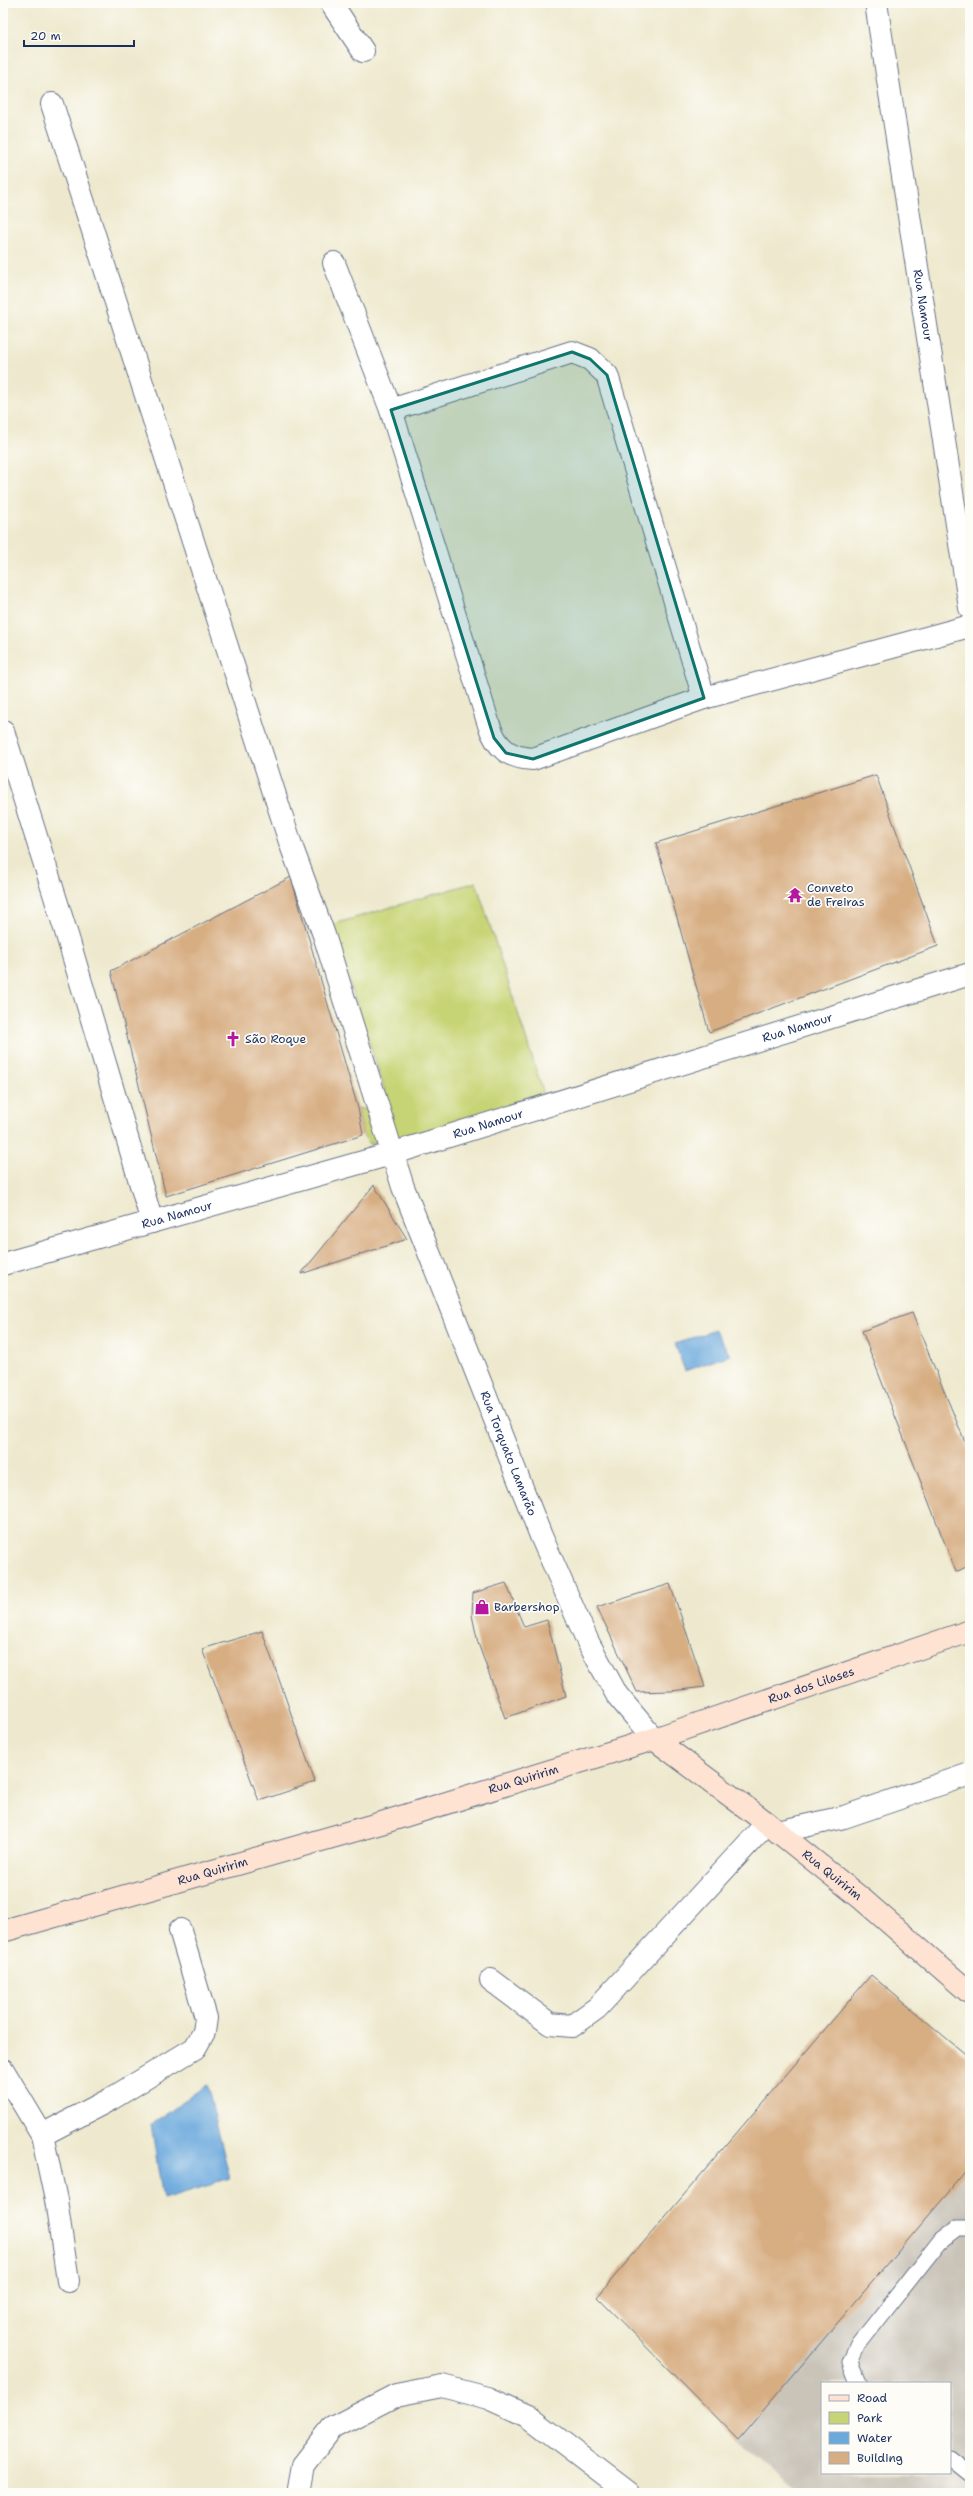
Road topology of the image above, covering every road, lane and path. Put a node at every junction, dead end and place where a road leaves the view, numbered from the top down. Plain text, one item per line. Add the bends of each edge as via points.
1 (331, 3) edge
2 (876, 3) edge
3 (362, 51) dead end
4 (52, 104) dead end
5 (334, 263) dead end
6 (391, 410) junction
7 (970, 608) edge
8 (970, 626) edge
9 (704, 698) junction
10 (3, 731) edge
11 (970, 974) edge
12 (391, 1154) junction
13 (152, 1222) junction
14 (3, 1264) edge
15 (970, 1631) edge
16 (654, 1739) junction
17 (970, 1774) edge
18 (772, 1828) junction
19 (180, 1930) dead end
20 (3, 1931) edge
21 (491, 1980) dead end
22 (970, 1993) edge
23 (3, 2070) edge
24 (42, 2136) junction
25 (970, 2228) edge
26 (68, 2281) dead end
27 (857, 2382) edge
28 (951, 2459) edge
29 (970, 2474) edge
30 (298, 2493) edge
31 (629, 2493) edge

1 - 3 street
2 - 7 street, Rua Namour
4 - 12 street, Rua Torquato Lamarão via 289,838 324,935
5 - 6 street
6 - 9 street via 572,352 590,358 607,375
6 - 9 street via 489,725 494,738 506,753 519,758 533,759
8 - 9 street
10 - 13 street via 67,935
11 - 12 street, Rua Namour
12 - 13 street, Rua Namour
12 - 16 street, Rua Torquato Lamarão via 541,1536 588,1642 617,1695
13 - 14 street, Rua Namour
15 - 16 street, Rua dos Lilases
16 - 18 street, Rua Quiririm
16 - 20 street, Rua Quiririm via 388,1821
17 - 18 street via 844,1817
18 - 21 street via 597,2008 572,2026 550,2024
18 - 22 street, Rua Quiririm via 862,1899
19 - 24 street via 206,2018 204,2032 195,2048 111,2099
23 - 24 street
24 - 26 street via 56,2200
25 - 27 lane via 957,2228 940,2241 858,2345 850,2362
28 - 29 lane
30 - 31 street via 303,2465 332,2428 396,2395 442,2386 488,2398 528,2416

